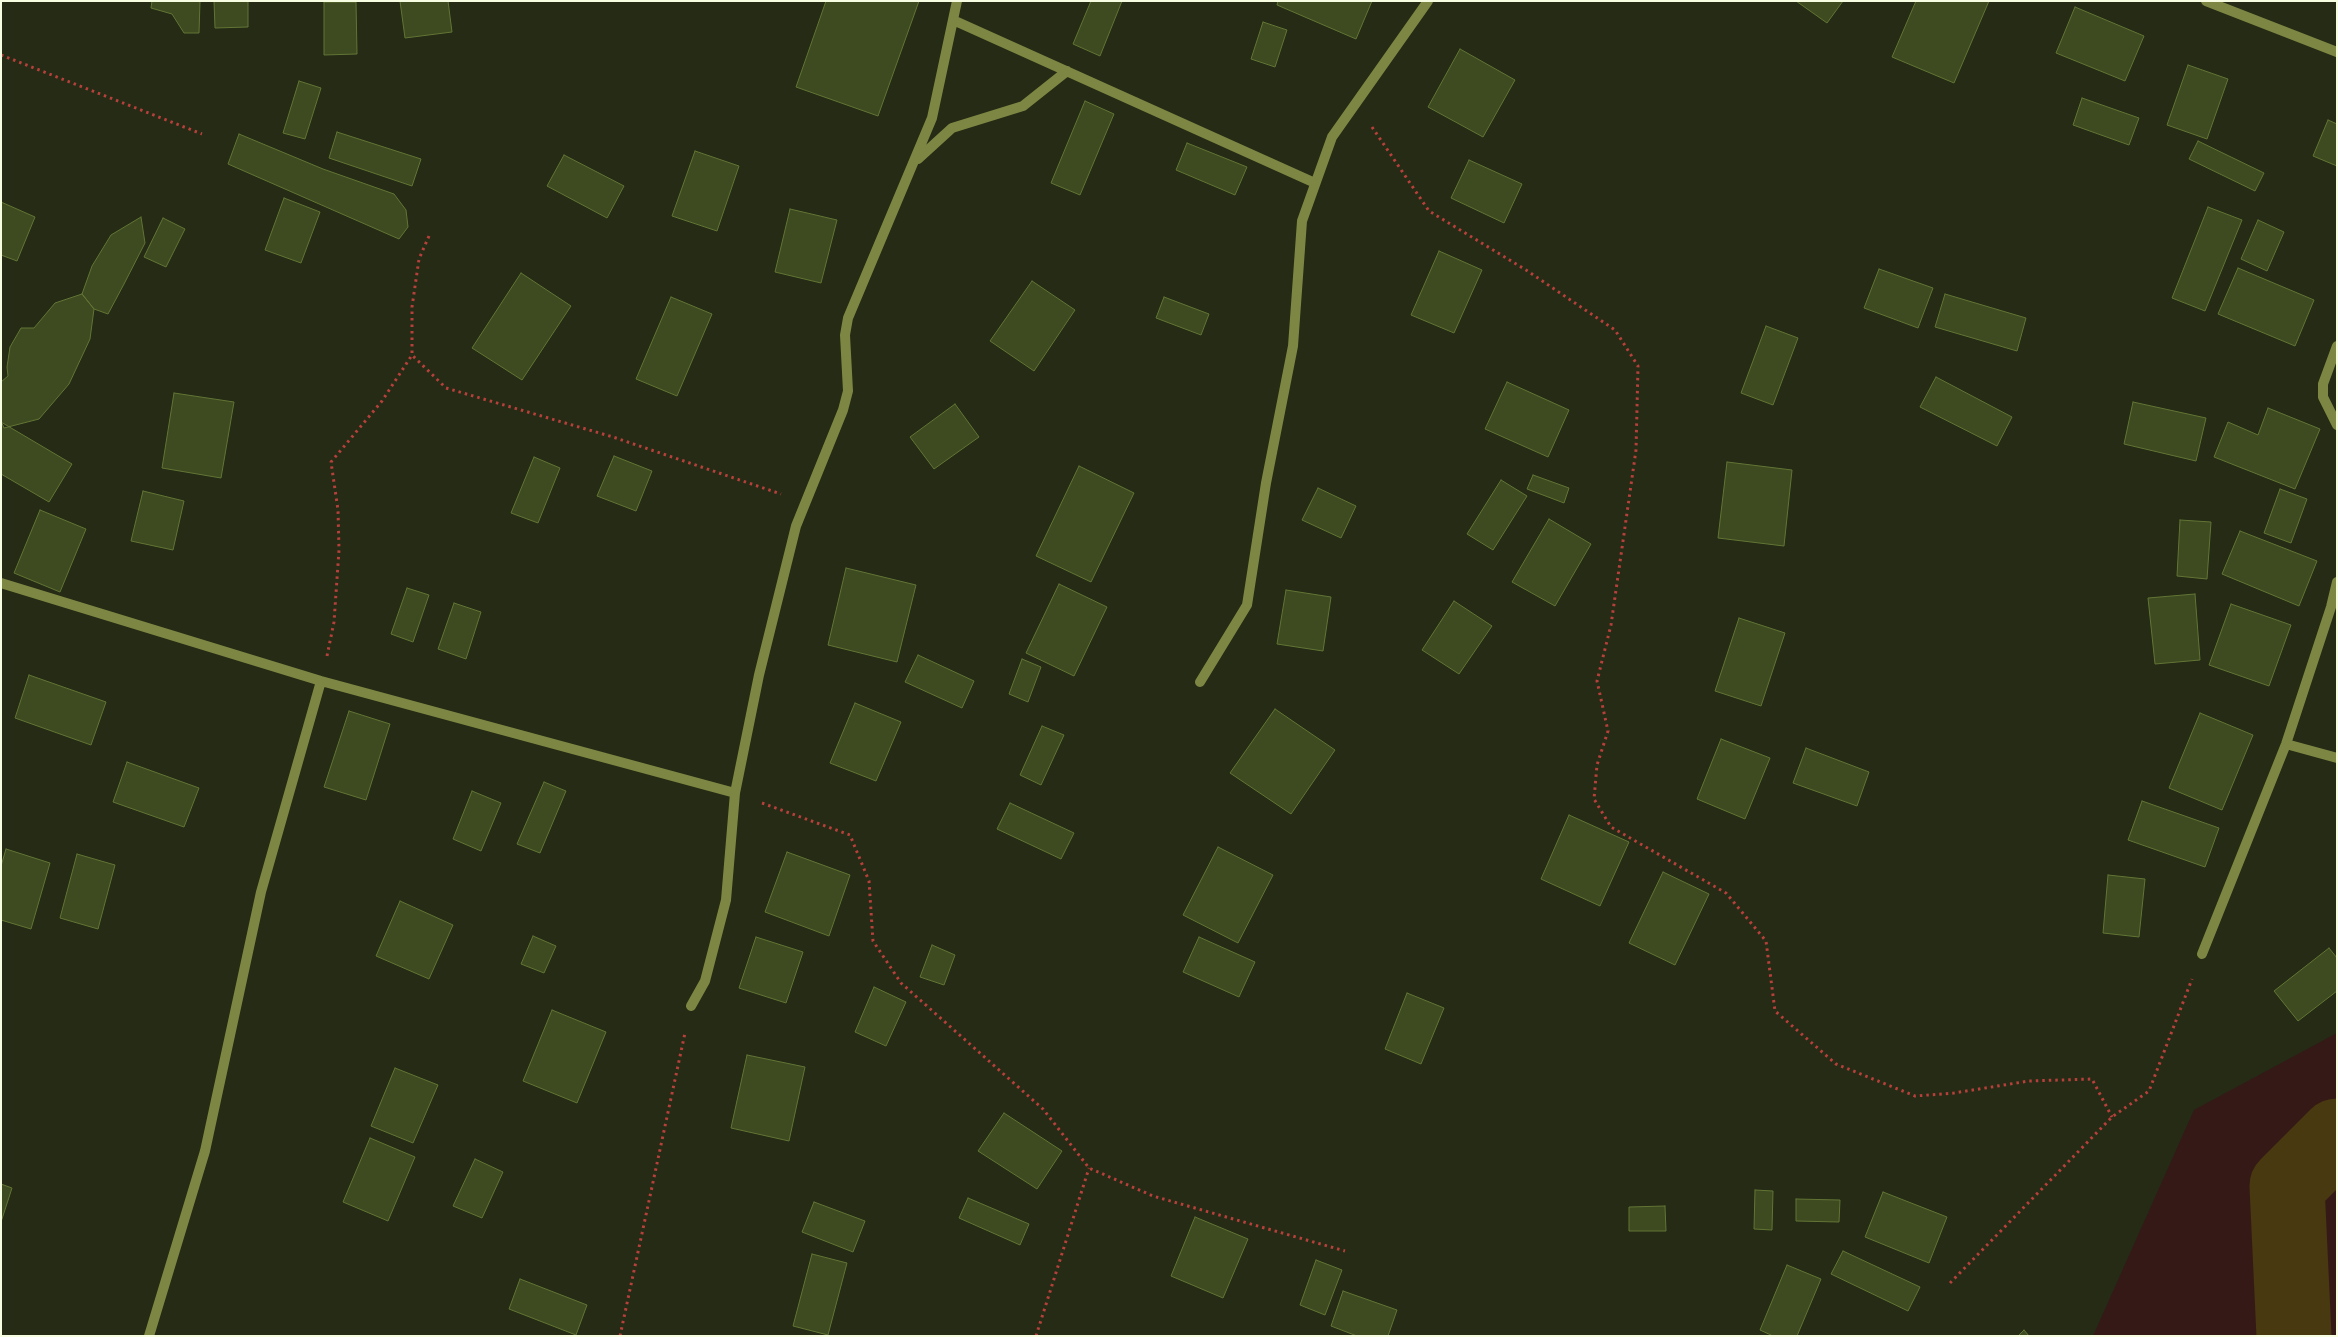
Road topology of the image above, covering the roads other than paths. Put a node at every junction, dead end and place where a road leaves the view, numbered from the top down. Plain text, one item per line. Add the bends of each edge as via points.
1 (957, 1) edge
2 (1428, 1) edge
3 (2206, 1) edge
4 (953, 20) junction
5 (2337, 52) edge
6 (1067, 71) junction
7 (914, 163) junction
8 (1315, 183) junction
9 (2337, 346) edge
10 (2337, 426) edge
11 (2337, 582) edge
12 (1, 584) edge
13 (321, 681) junction
14 (1200, 682) dead end
15 (2286, 744) junction
16 (2337, 758) edge
17 (735, 793) junction
18 (2202, 954) road end
19 (691, 1006) road end
20 (150, 1336) edge

1 - 4 street
2 - 8 street via 1332,137
3 - 5 street
4 - 6 street
4 - 7 street via 932,118
6 - 7 street via 1023,106 952,128
6 - 8 street
7 - 17 street via 848,318 845,334 848,391 796,526 759,675
8 - 14 street via 1302,221 1293,346 1266,483 1247,605
9 - 10 street via 2323,384 2323,397
11 - 15 street
12 - 13 street
13 - 17 street
13 - 20 street via 261,892 205,1151
15 - 16 street
15 - 18 street
17 - 19 street via 726,900 705,980

